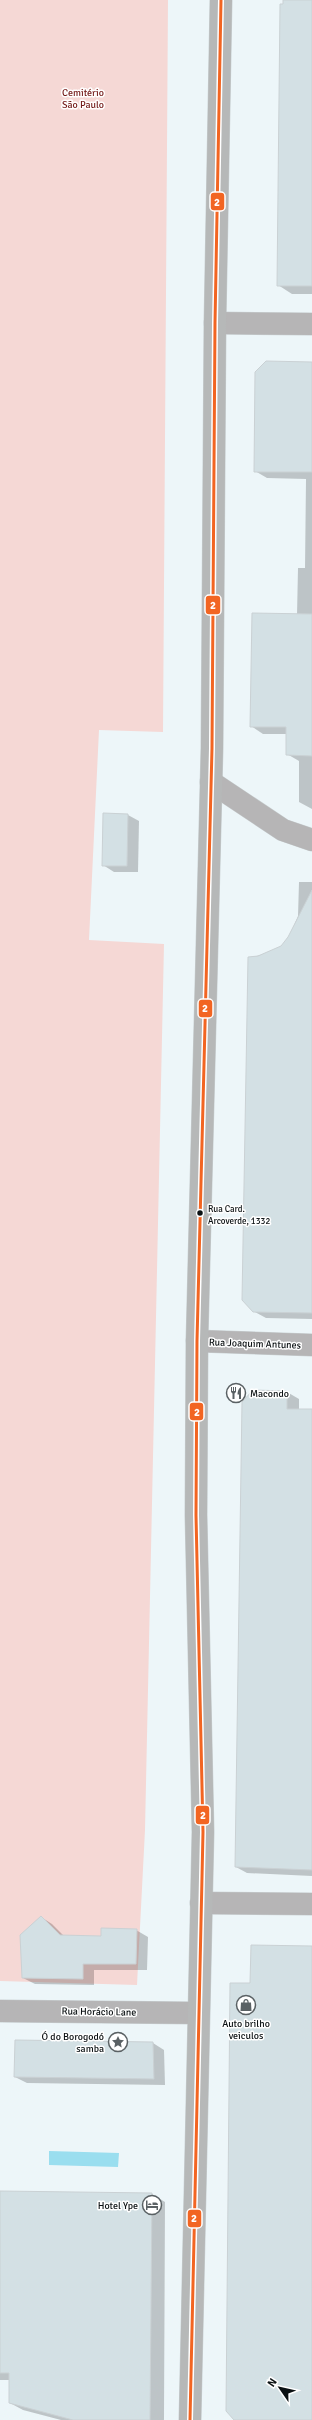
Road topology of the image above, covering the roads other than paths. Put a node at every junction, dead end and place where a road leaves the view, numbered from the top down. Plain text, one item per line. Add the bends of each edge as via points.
1 (221, 0) edge
2 (215, 322) junction
3 (312, 324) edge
4 (211, 782) junction
5 (312, 840) edge
6 (197, 1342) junction
7 (312, 1345) edge
8 (201, 1903) junction
9 (312, 1904) edge
10 (0, 2010) edge
11 (198, 2013) junction
12 (190, 2420) edge

1 - 2 main road
2 - 3 street
2 - 4 main road
4 - 5 street via 283,830
4 - 6 main road
6 - 7 street, Rua Joaquim Antunes
6 - 8 main road via 196,1515 203,1832
8 - 9 street
8 - 11 main road
10 - 11 street, Rua Horácio Lane
11 - 12 main road

